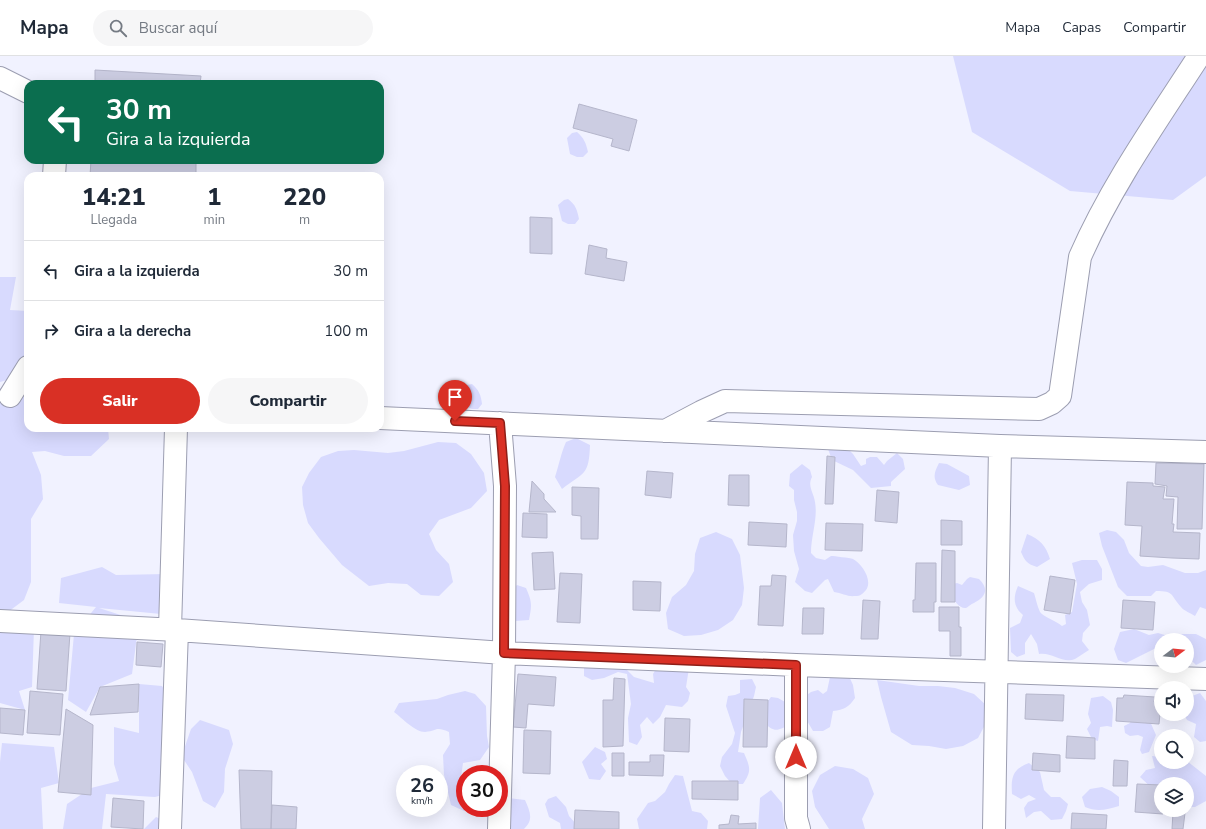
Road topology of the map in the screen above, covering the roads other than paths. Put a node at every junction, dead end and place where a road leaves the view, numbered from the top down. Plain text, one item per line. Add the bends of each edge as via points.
1 (1199, 56) edge
2 (0, 78) edge
3 (24, 90) edge
4 (24, 375) edge
5 (13, 397) edge
6 (384, 418) edge
7 (500, 423) junction
8 (666, 431) junction
9 (176, 432) edge
10 (1000, 446) junction
11 (1206, 452) edge
12 (0, 621) edge
13 (174, 629) junction
14 (504, 653) junction
15 (796, 665) junction
16 (996, 673) junction
17 (1206, 680) edge
18 (170, 829) edge
19 (499, 829) edge
20 (799, 829) edge
21 (994, 829) edge

1 - 8 street via 1120,180 1086,242 1080,257 1060,396 1052,403 1039,409 725,401
2 - 3 street
4 - 5 street
6 - 7 street
7 - 8 street
7 - 14 street via 505,486
8 - 10 street
9 - 13 street
10 - 11 street
10 - 16 street
12 - 13 street
13 - 14 street
13 - 18 street
14 - 15 street
14 - 19 street
15 - 16 street
15 - 20 street via 796,818
16 - 17 street
16 - 21 street

